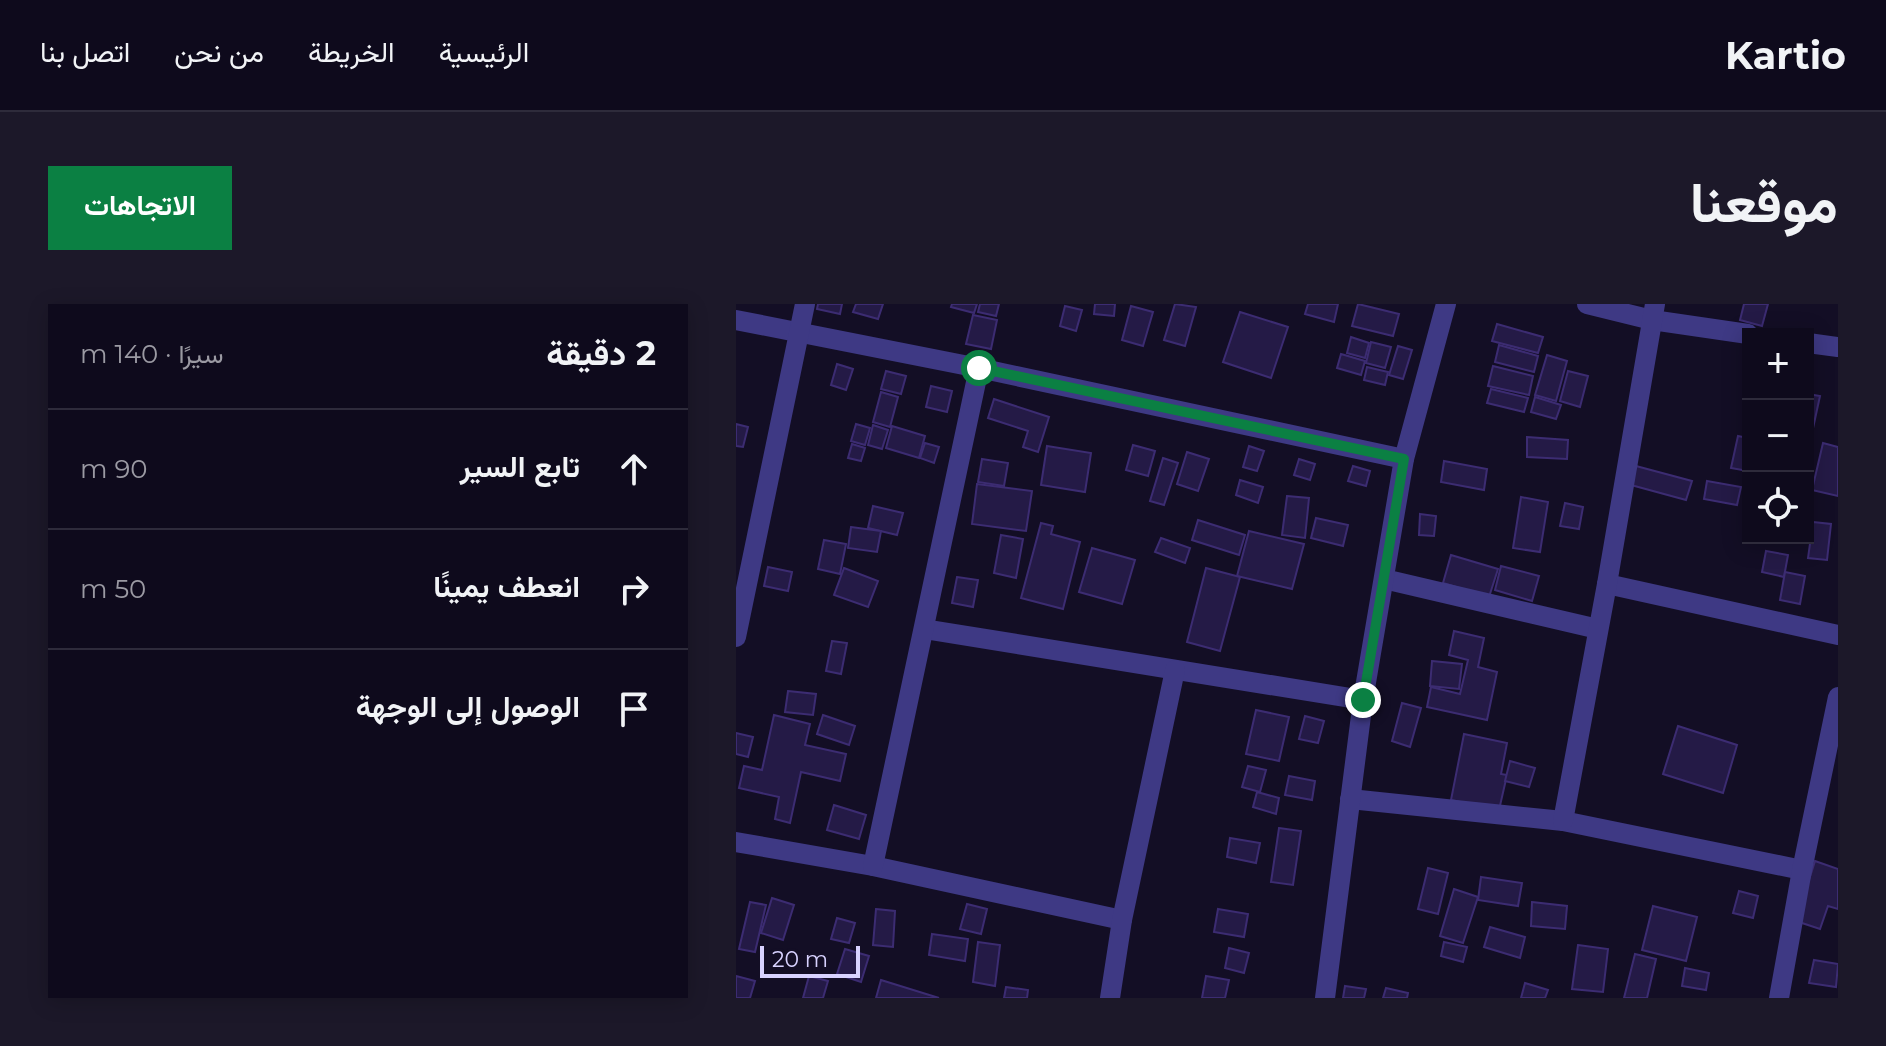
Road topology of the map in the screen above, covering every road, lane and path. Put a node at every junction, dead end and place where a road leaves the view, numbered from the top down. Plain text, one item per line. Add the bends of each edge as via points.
1 (805, 304) edge
2 (1446, 304) edge
3 (1587, 304) edge
4 (1654, 312) edge
5 (736, 320) edge
6 (799, 333) junction
7 (1742, 333) edge
8 (1814, 344) edge
9 (1838, 347) edge
10 (979, 368) junction
11 (1404, 459) junction
12 (1384, 579) junction
13 (741, 580) edge
14 (1607, 584) junction
15 (924, 629) junction
16 (1598, 629) junction
17 (1838, 635) edge
18 (736, 637) edge
19 (1175, 670) junction
20 (1838, 697) edge
21 (1363, 700) junction
22 (1350, 799) junction
23 (1563, 821) junction
24 (736, 842) edge
25 (873, 866) junction
26 (1802, 870) junction
27 (1122, 920) junction
28 (1110, 998) edge
29 (1325, 998) edge
30 (1779, 998) edge

1 - 6 street
2 - 11 street
3 - 4 street
4 - 7 street
4 - 14 street
5 - 6 street
6 - 10 street
6 - 13 street
8 - 9 street
10 - 11 street
10 - 15 street
11 - 12 street
12 - 16 street
12 - 21 street
13 - 18 street
14 - 16 street
14 - 17 street
15 - 19 street
15 - 25 street
16 - 23 street
19 - 21 street
19 - 27 street
20 - 26 street
21 - 22 street
22 - 23 street
22 - 29 street
23 - 26 street
24 - 25 street
25 - 27 street
26 - 30 street
27 - 28 street

